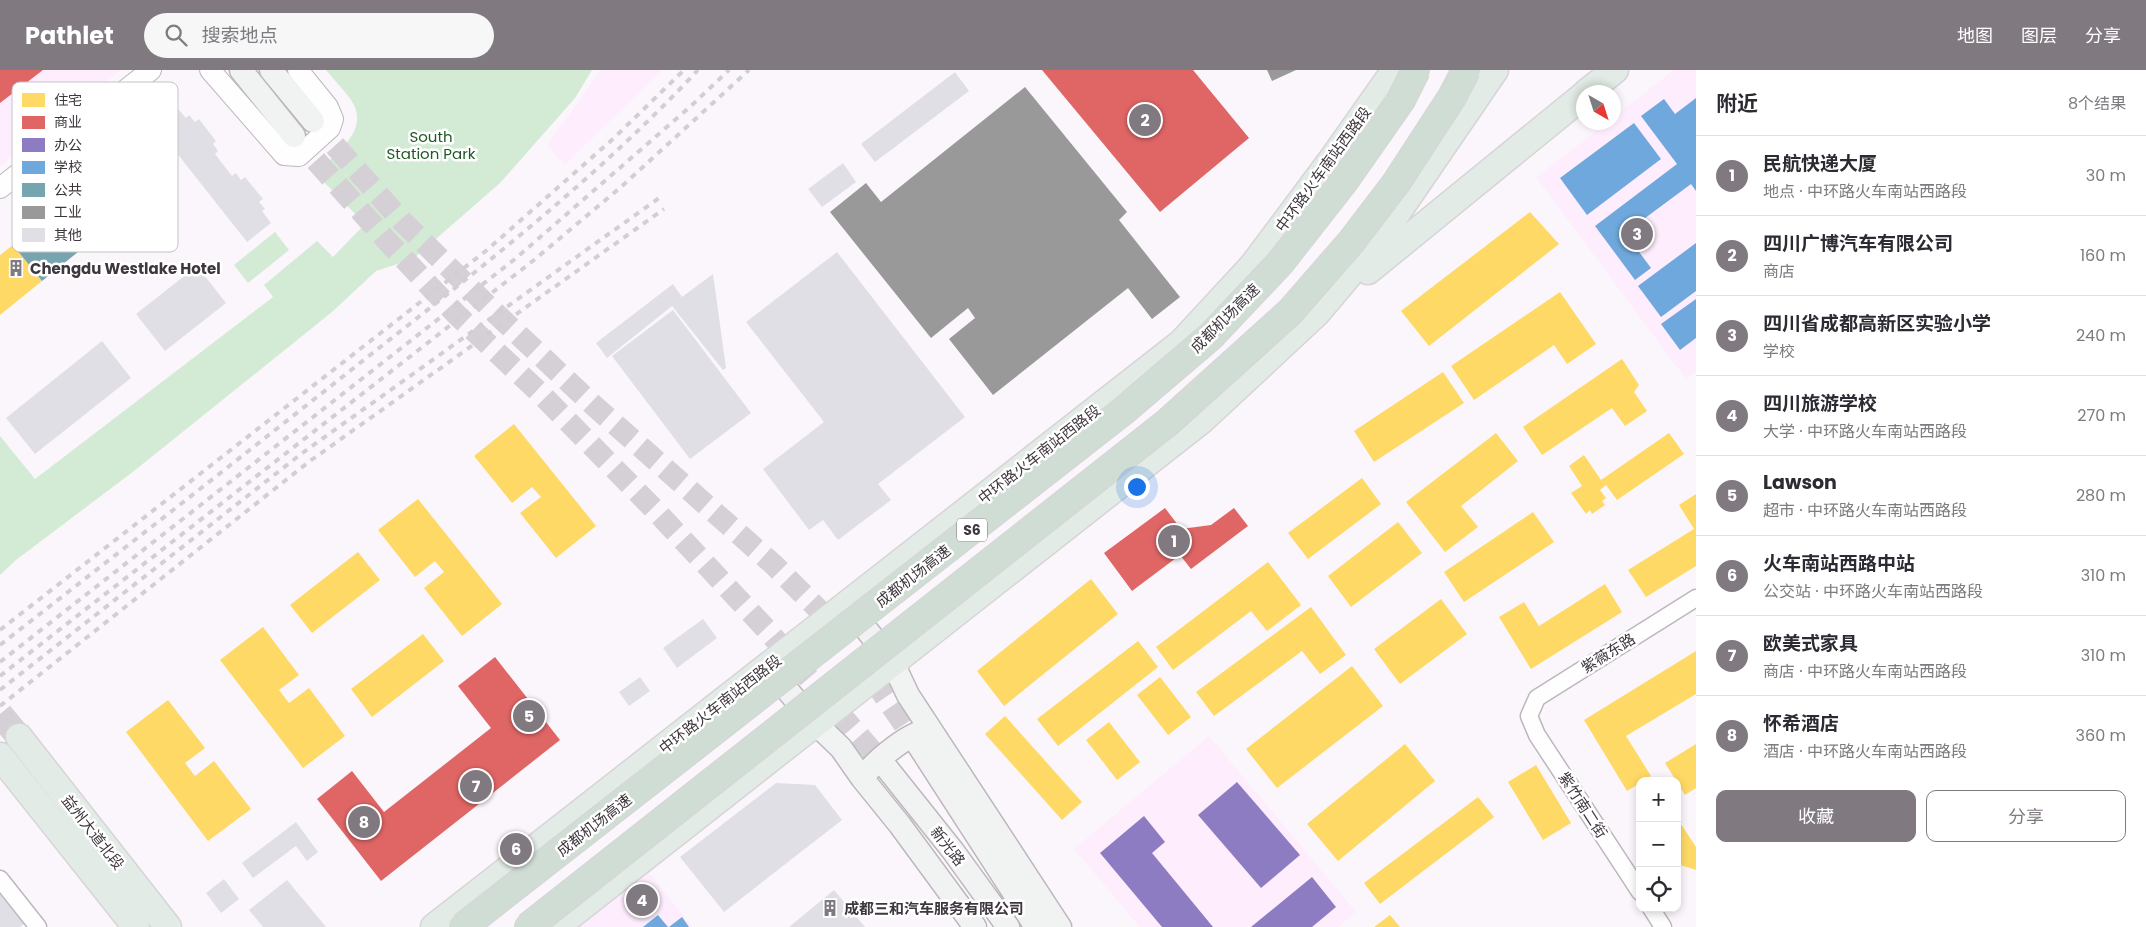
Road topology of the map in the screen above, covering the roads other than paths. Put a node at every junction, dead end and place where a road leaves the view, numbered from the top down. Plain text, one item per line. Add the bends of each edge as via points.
1 (151, 70) edge
2 (210, 70) edge
3 (241, 70) edge
4 (271, 70) edge
5 (298, 70) edge
6 (1395, 70) edge
7 (1416, 70) edge
8 (1466, 70) edge
9 (1495, 70) edge
10 (1615, 70) edge
11 (136, 82) edge
12 (1596, 85) edge
13 (1576, 102) edge
14 (313, 121) tunnel mouth
15 (294, 136) tunnel mouth
16 (12, 179) edge
17 (0, 188) edge
18 (1317, 312) junction
19 (1696, 598) edge
20 (846, 604) junction
21 (893, 663) junction
22 (767, 666) junction
23 (1529, 716) joint
24 (815, 723) junction
25 (924, 736) junction
26 (19, 737) tunnel mouth
27 (0, 756) tunnel mouth
28 (886, 767) tunnel mouth
29 (862, 778) junction
30 (0, 879) edge
31 (1636, 886) edge
32 (1653, 912) edge
33 (38, 927) edge
34 (136, 927) edge
35 (168, 927) edge
36 (434, 927) edge
37 (464, 927) edge
38 (528, 927) edge
39 (556, 927) edge
40 (974, 927) edge
41 (1008, 927) edge
42 (1036, 927) edge
43 (1060, 927) edge
44 (1663, 927) edge

1 - 11 street
2 - 5 street via 284,155 299,156 330,128 333,119 328,107
3 - 15 main road
4 - 14 main road
6 - 20 main road, 中环路火车南站西路段 via 1254,264 1181,343
7 - 37 highway, 成都机场高速 / S6, bridge via 1401,100 1280,263 1210,336 1122,412
8 - 38 highway, S6, bridge via 1396,183 1351,242 1290,312 1168,422
9 - 18 main road via 1380,238
10 - 12 main road
13 - 18 main road
16 - 17 street
18 - 21 main road via 1202,420
19 - 23 street, 紫薇东路 via 1536,698
20 - 21 main road
20 - 22 main road, 中环路火车南站西路段
21 - 24 main road
21 - 25 main road
22 - 24 main road
22 - 36 main road, 中环路火车南站西路段
23 - 31 street, 紫竹南二街 via 1537,735
24 - 29 main road via 841,748
24 - 39 main road
25 - 29 main road via 919,731
25 - 42 main road
25 - 43 main road
26 - 35 main road, 益州大道北段
27 - 34 main road, 益州大道北段
28 - 41 main road, 新光路
29 - 40 main road
30 - 33 street
32 - 44 street

